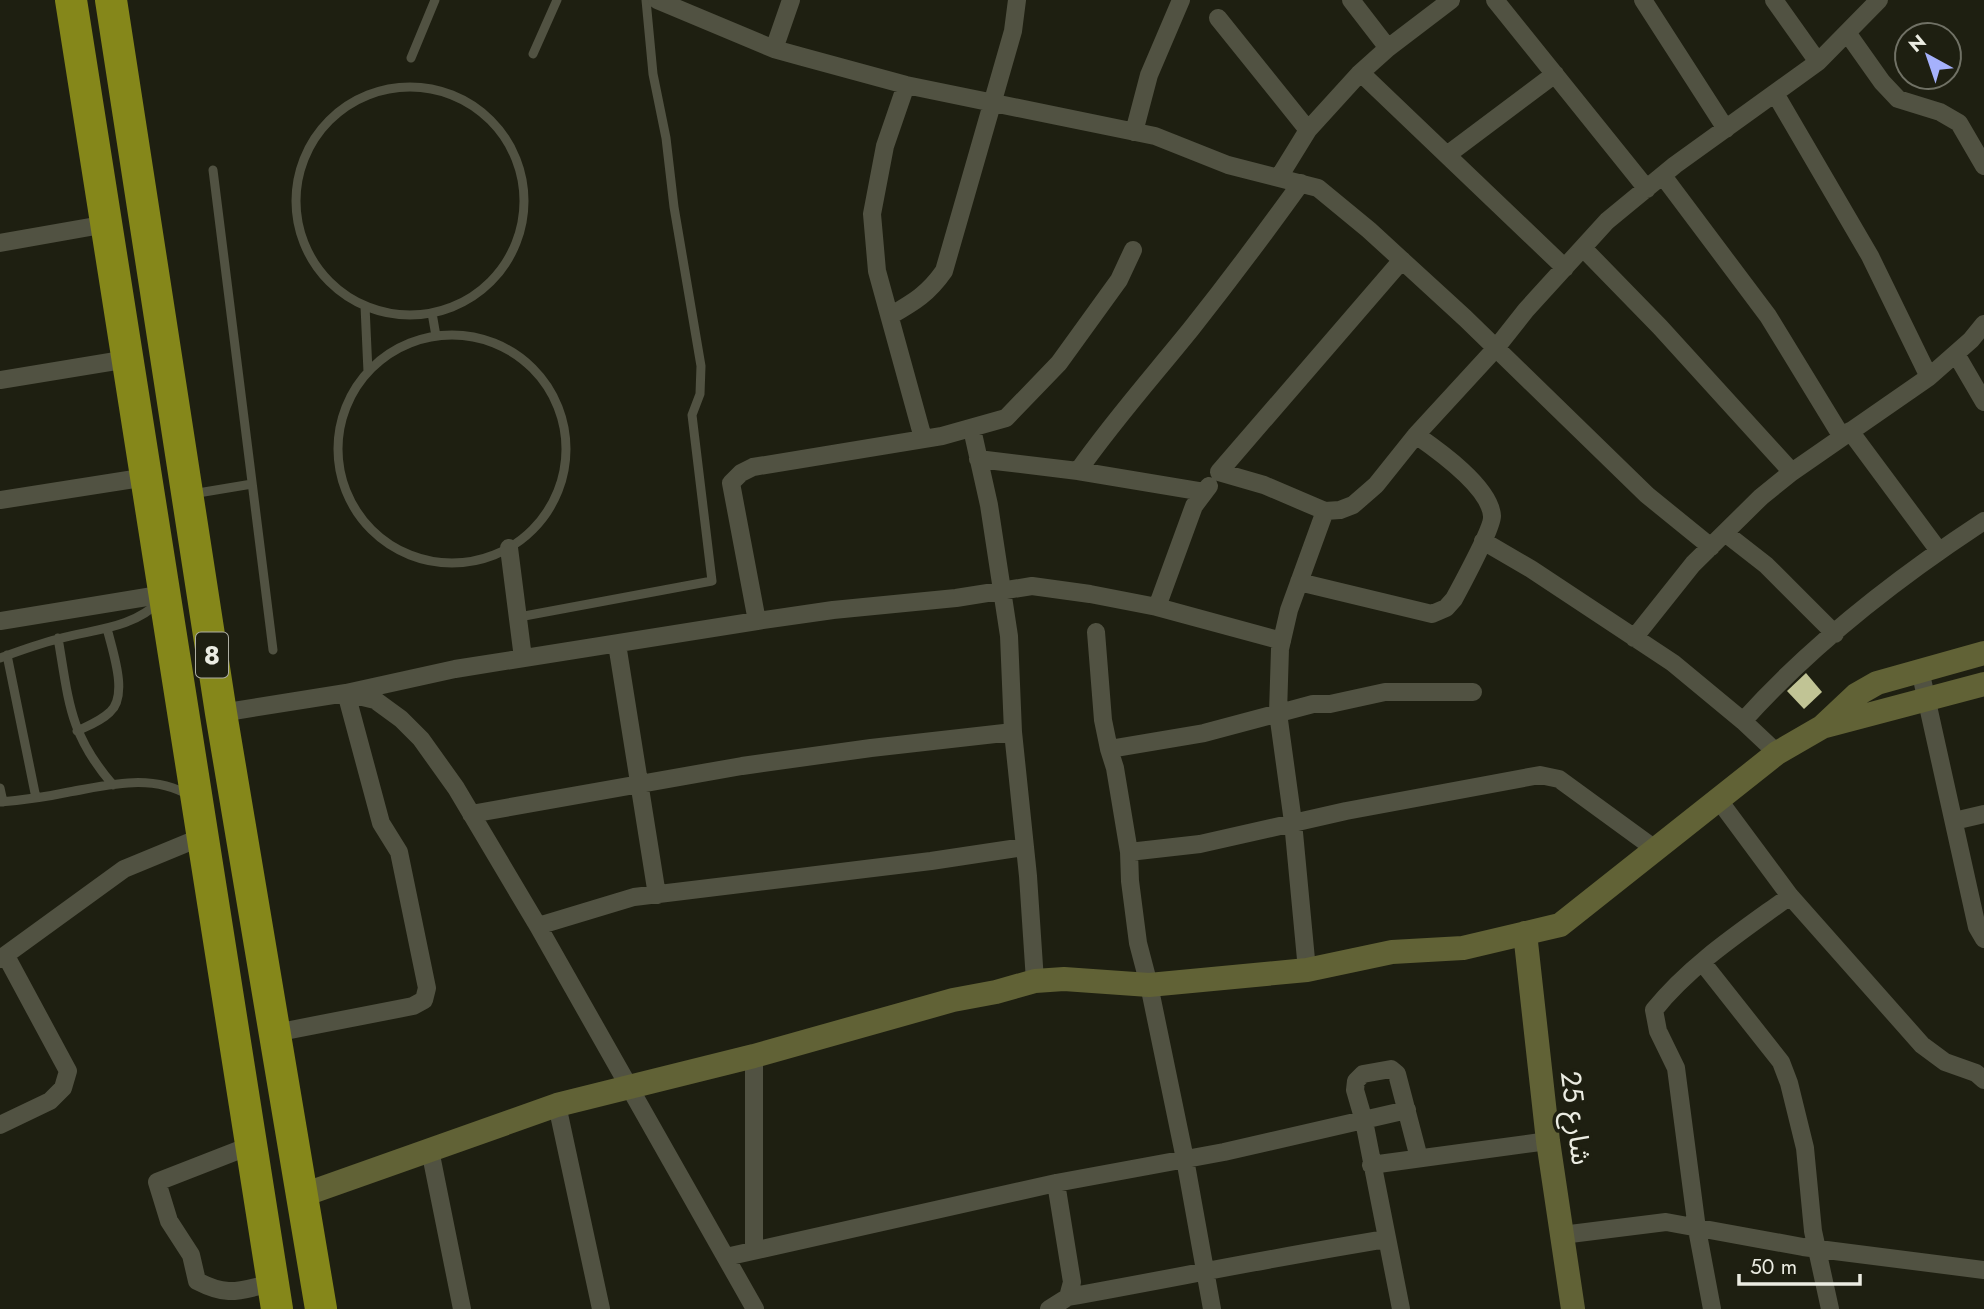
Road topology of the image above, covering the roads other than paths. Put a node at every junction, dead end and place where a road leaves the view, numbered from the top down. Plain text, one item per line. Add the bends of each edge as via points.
1 (71, 0) edge
2 (111, 0) edge
3 (435, 0) edge
4 (557, 0) edge
5 (646, 0) edge
6 (657, 0) edge
7 (792, 0) edge
8 (1017, 0) edge
9 (1181, 0) edge
10 (1351, 0) edge
11 (1451, 0) edge
12 (1495, 0) edge
13 (1643, 0) edge
14 (1774, 0) edge
15 (1879, 0) edge
16 (1218, 18) dead end
17 (1848, 34) junction
18 (1388, 48) junction
19 (774, 49) junction
20 (533, 54) dead end
21 (411, 58) dead end
22 (1818, 62) junction
23 (1362, 74) junction
24 (1555, 74) junction
25 (906, 85) junction
26 (1776, 94) junction
27 (993, 104) junction
28 (1726, 129) junction
29 (1308, 130) junction
30 (1134, 132) junction
31 (1447, 155) junction
32 (1984, 166) edge
33 (213, 170) dead end
34 (1663, 176) junction
35 (1279, 177) junction
36 (1301, 183) junction
37 (1647, 189) junction
38 (107, 224) junction
39 (0, 243) edge
40 (1583, 248) junction
41 (1133, 250) dead end
42 (1402, 260) junction
43 (1565, 268) junction
44 (365, 306) junction
45 (432, 313) junction
46 (890, 316) junction
47 (1984, 324) edge
48 (436, 335) junction
49 (1496, 348) junction
50 (1956, 354) junction
51 (128, 359) junction
52 (369, 372) junction
53 (1929, 377) junction
54 (0, 380) edge
55 (1984, 402) edge
56 (972, 429) junction
57 (1846, 434) junction
58 (1416, 435) junction
59 (923, 438) junction
60 (978, 459) junction
61 (1078, 471) junction
62 (1791, 471) junction
63 (1219, 472) junction
64 (147, 477) junction
65 (252, 484) junction
66 (1204, 492) junction
67 (188, 495) junction
68 (0, 500) edge
69 (1325, 511) junction
70 (1984, 521) edge
71 (1725, 533) junction
72 (1483, 541) junction
73 (1711, 547) junction
74 (509, 548) junction
75 (1939, 551) junction
76 (1299, 582) junction
77 (1004, 591) junction
78 (166, 594) junction
79 (1157, 607) junction
80 (519, 617) junction
81 (0, 621) edge
82 (757, 621) junction
83 (107, 628) junction
84 (1096, 632) dead end
85 (1835, 634) junction
86 (58, 638) junction
87 (1634, 638) junction
88 (1282, 641) junction
89 (617, 644) junction
90 (273, 650) dead end
91 (1984, 653) edge
92 (3, 657) edge
93 (523, 658) junction
94 (1920, 670) junction
95 (1984, 684) edge
96 (1473, 692) dead end
97 (346, 693) junction
98 (1927, 699) junction
99 (221, 713) junction
100 (1278, 713) junction
101 (1743, 721) junction
102 (1822, 727) junction
103 (77, 731) junction
104 (1013, 732) junction
105 (1109, 749) junction
106 (1777, 753) junction
107 (638, 784) junction
108 (113, 785) junction
109 (0, 788) edge
110 (36, 798) junction
111 (1718, 799) junction
112 (198, 801) junction
113 (1, 802) edge
114 (471, 814) junction
115 (1984, 814) edge
116 (1954, 821) junction
117 (1293, 822) junction
118 (204, 836) junction
119 (1024, 847) junction
120 (1655, 849) junction
121 (1129, 852) junction
122 (657, 895) junction
123 (1790, 896) junction
124 (538, 926) junction
125 (1525, 933) junction
126 (1984, 939) edge
127 (3, 958) edge
128 (1702, 962) junction
129 (1307, 970) junction
130 (1035, 981) junction
131 (1149, 985) junction
132 (275, 1033) junction
133 (754, 1056) junction
134 (1984, 1080) edge
135 (629, 1087) junction
136 (557, 1105) junction
137 (1407, 1110) junction
138 (1364, 1121) junction
139 (0, 1125) edge
140 (1548, 1141) junction
141 (252, 1145) junction
142 (430, 1150) junction
143 (1419, 1158) junction
144 (1185, 1159) junction
145 (1371, 1165) junction
146 (1056, 1183) junction
147 (303, 1195) junction
148 (1698, 1229) junction
149 (1562, 1235) junction
150 (1387, 1239) junction
151 (1818, 1249) junction
152 (754, 1250) junction
153 (726, 1257) junction
154 (1984, 1270) edge
155 (1207, 1272) junction
156 (275, 1296) edge
157 (1068, 1297) junction
158 (321, 1309) edge
159 (461, 1309) edge
160 (601, 1309) edge
161 (755, 1309) edge
162 (1049, 1309) edge
163 (1212, 1309) edge
164 (1401, 1309) edge
165 (1573, 1309) edge
166 (1712, 1309) edge
167 (1830, 1309) edge

1 - 38 highway, 8
2 - 67 highway, 8
3 - 21 lane
4 - 20 lane
5 - 80 lane via 653,74 701,366 700,394 692,415 712,581
6 - 19 street
7 - 19 street
8 - 27 street
9 - 30 street via 1149,75
10 - 18 street
11 - 18 street
12 - 24 street
13 - 28 street
14 - 22 street
15 - 17 street
16 - 29 street
17 - 22 street
17 - 32 street via 1898,99 1959,123
18 - 23 street
19 - 25 street
22 - 26 street
23 - 29 street
23 - 31 street
24 - 31 street
24 - 37 street
25 - 27 street
25 - 46 street via 885,146 872,214 877,271
26 - 28 street
26 - 53 street via 1870,256
27 - 30 street
27 - 46 street via 944,271 931,289
28 - 34 street
29 - 35 street
30 - 35 street via 1228,165
31 - 43 street
33 - 65 lane
34 - 37 street
34 - 57 street via 1768,316
35 - 36 street
36 - 42 street via 1318,188
36 - 61 street
37 - 40 street via 1607,221
38 - 39 street
38 - 51 highway, 8
40 - 43 street
40 - 62 street
41 - 56 street via 1119,280 1059,363 1006,418
42 - 49 street
42 - 63 street
43 - 49 street
44 - 45 lane via 400,315
44 - 45 lane via 331,284 310,257 297,225 298,174 321,128 346,106 394,87 428,87 460,98 500,130 517,160 524,193 516,243 498,273 473,296
44 - 52 lane
45 - 48 lane
46 - 59 street
47 - 50 street
48 - 52 lane via 404,345
48 - 74 lane via 471,336 511,350 543,378 560,408 567,441 559,492 541,521
49 - 58 street
49 - 73 street via 1647,495
50 - 53 street
50 - 55 street
51 - 54 street
51 - 64 highway, 8
52 - 74 lane via 346,406 338,440 342,482 362,520 387,543 434,562 485,559
53 - 57 street
56 - 59 street
56 - 60 street
57 - 62 street
57 - 75 street
58 - 69 street via 1376,485 1353,505
58 - 72 street via 1484,493 1492,515
59 - 82 street via 753,467 741,473 732,483
60 - 61 street
60 - 77 street
61 - 66 street
62 - 71 street
63 - 66 street
63 - 69 street
64 - 68 street
64 - 78 highway, 8
65 - 67 lane
65 - 90 lane
66 - 79 street via 1194,506
67 - 99 highway, 8
69 - 76 street
70 - 75 street
71 - 73 street
71 - 85 street via 1766,565
72 - 76 street via 1454,599 1432,614
72 - 87 street
73 - 87 street
74 - 80 street
75 - 85 street
76 - 88 street
77 - 79 street via 1032,586
77 - 82 street
77 - 104 street
78 - 81 street
78 - 83 lane via 135,619
78 - 112 highway, 8
79 - 88 street
80 - 93 street
82 - 89 street
83 - 86 lane
83 - 103 lane via 120,687 117,703 106,715
84 - 105 street
85 - 101 street via 1777,682
86 - 92 lane
86 - 103 lane
87 - 101 street via 1673,663
88 - 100 street
89 - 93 street
89 - 107 street
91 - 94 street
92 - 110 lane
93 - 97 street
94 - 98 street
94 - 102 street via 1877,683
95 - 98 street
96 - 100 street via 1385,692
97 - 99 street
97 - 114 street via 375,700 401,719 437,761
97 - 132 street via 382,823 399,852 427,988 424,1000 413,1006
98 - 102 street
98 - 116 street
99 - 132 highway, 8
100 - 105 street via 1205,733
100 - 117 street
101 - 106 street
102 - 106 street
103 - 108 lane
104 - 107 street via 793,758
104 - 119 street
105 - 121 street
106 - 111 street
107 - 114 street
107 - 122 street
108 - 110 lane
108 - 112 lane via 159,784
109 - 113 lane
110 - 113 lane
111 - 120 street
111 - 123 street
112 - 118 highway, 8
114 - 124 street
115 - 116 street
116 - 126 street via 1977,928
117 - 120 street via 1540,775 1559,779
117 - 121 street via 1200,845
117 - 129 street
118 - 127 street via 124,869
118 - 141 highway, 8
119 - 122 street
119 - 130 street
120 - 125 street via 1560,925
121 - 131 street via 1138,943
122 - 124 street via 634,897
123 - 128 street
123 - 134 street via 1923,1045 1945,1062
124 - 135 street
125 - 129 street via 1463,948 1392,953
125 - 140 street, شارع 25
127 - 139 street via 68,1071 63,1087 50,1101
128 - 148 street via 1672,987 1654,1010 1658,1031 1676,1068
128 - 151 street via 1781,1062 1805,1148 1812,1231
129 - 131 street
130 - 131 street
130 - 133 street
131 - 144 street
132 - 147 highway, 8
133 - 135 street
133 - 152 street
135 - 136 street
135 - 153 street
136 - 142 street
136 - 160 street
137 - 138 street
137 - 138 street via 1397,1074 1382,1069 1356,1081
137 - 143 street
138 - 144 street
138 - 145 street
140 - 143 street
140 - 149 street, شارع 25
141 - 156 highway, 8
141 - 156 street via 157,1182 169,1221 191,1255 197,1281 226,1293
142 - 147 street
142 - 159 street
143 - 145 street
144 - 146 street
144 - 155 street
145 - 150 street
146 - 152 street
146 - 157 street via 1072,1282
147 - 158 highway, 8
148 - 149 street via 1666,1222
148 - 151 street
148 - 166 street
149 - 165 street, شارع 25
150 - 155 street
150 - 164 street
151 - 154 street
151 - 167 street
152 - 153 street
153 - 161 street
155 - 157 street
155 - 163 street
157 - 162 street

